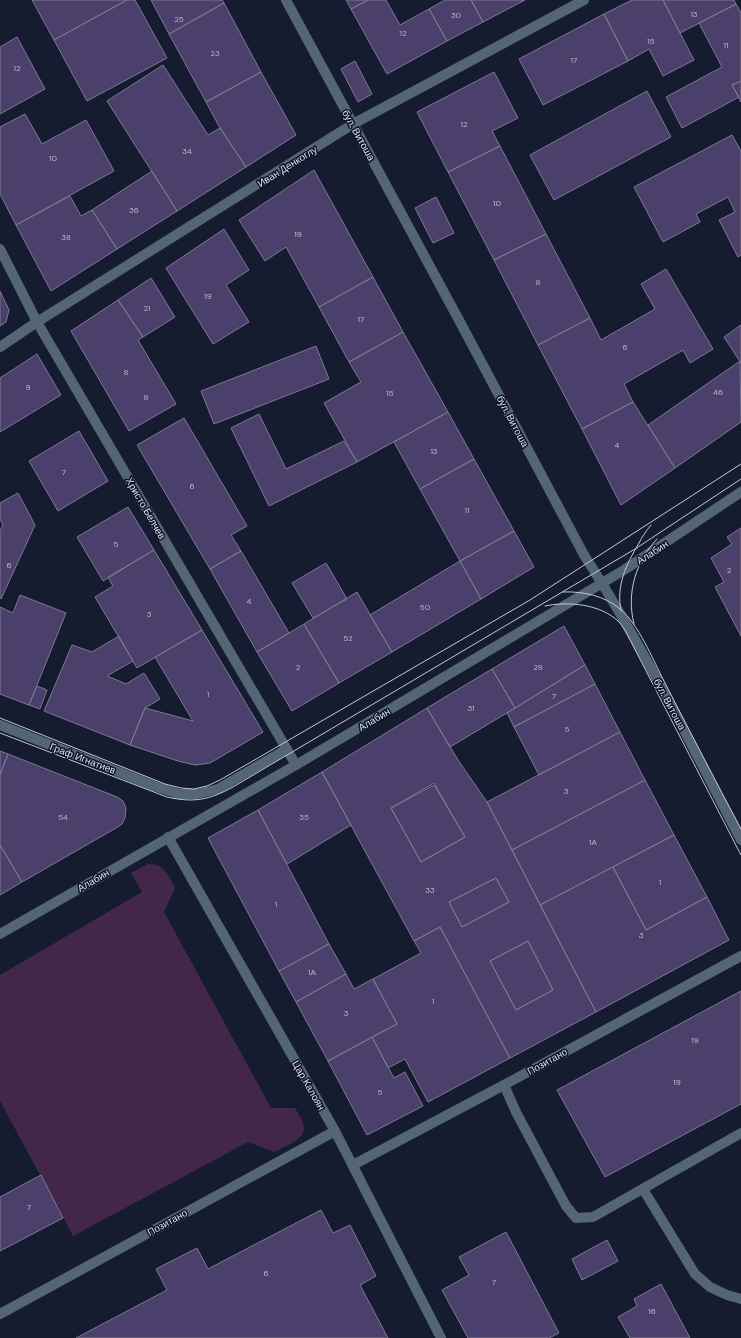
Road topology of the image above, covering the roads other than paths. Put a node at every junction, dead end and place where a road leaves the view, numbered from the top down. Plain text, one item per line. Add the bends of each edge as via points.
1 (286, 0) edge
2 (584, 0) edge
3 (353, 124) junction
4 (0, 249) edge
5 (37, 322) junction
6 (0, 347) edge
7 (741, 492) edge
8 (602, 583) junction
9 (0, 725) edge
10 (287, 749) junction
11 (296, 765) junction
12 (168, 837) junction
13 (741, 840) edge
14 (0, 934) edge
15 (741, 956) edge
16 (504, 1085) junction
17 (335, 1131) junction
18 (741, 1133) edge
19 (352, 1165) junction
20 (643, 1189) junction
21 (741, 1299) edge
22 (0, 1314) edge
23 (441, 1338) edge

1 - 3 street, бул. Витоша
2 - 3 street, Иван Денкоглу
3 - 5 street, Иван Денкоглу
3 - 8 street, бул. Витоша via 584,555
4 - 5 street, Христо Белчев
5 - 6 street, Иван Денкоглу
5 - 10 street, Христо Белчев
7 - 8 street, Алабин
8 - 11 street, Алабин
8 - 13 street, бул. Витоша
9 - 10 street, Граф Игнатиев via 179,794 197,794 218,789
10 - 11 street, Христо Белчев
11 - 12 street, Алабин
12 - 14 street, Алабин
12 - 17 street, Цар Калоян
15 - 16 street, Позитано
16 - 19 street, Позитано
16 - 20 street via 566,1206 576,1218 593,1217
17 - 19 street, Цар Калоян
17 - 22 street, Позитано
18 - 20 street
19 - 23 street, Цар Калоян
20 - 21 street via 695,1274 710,1287 727,1296

